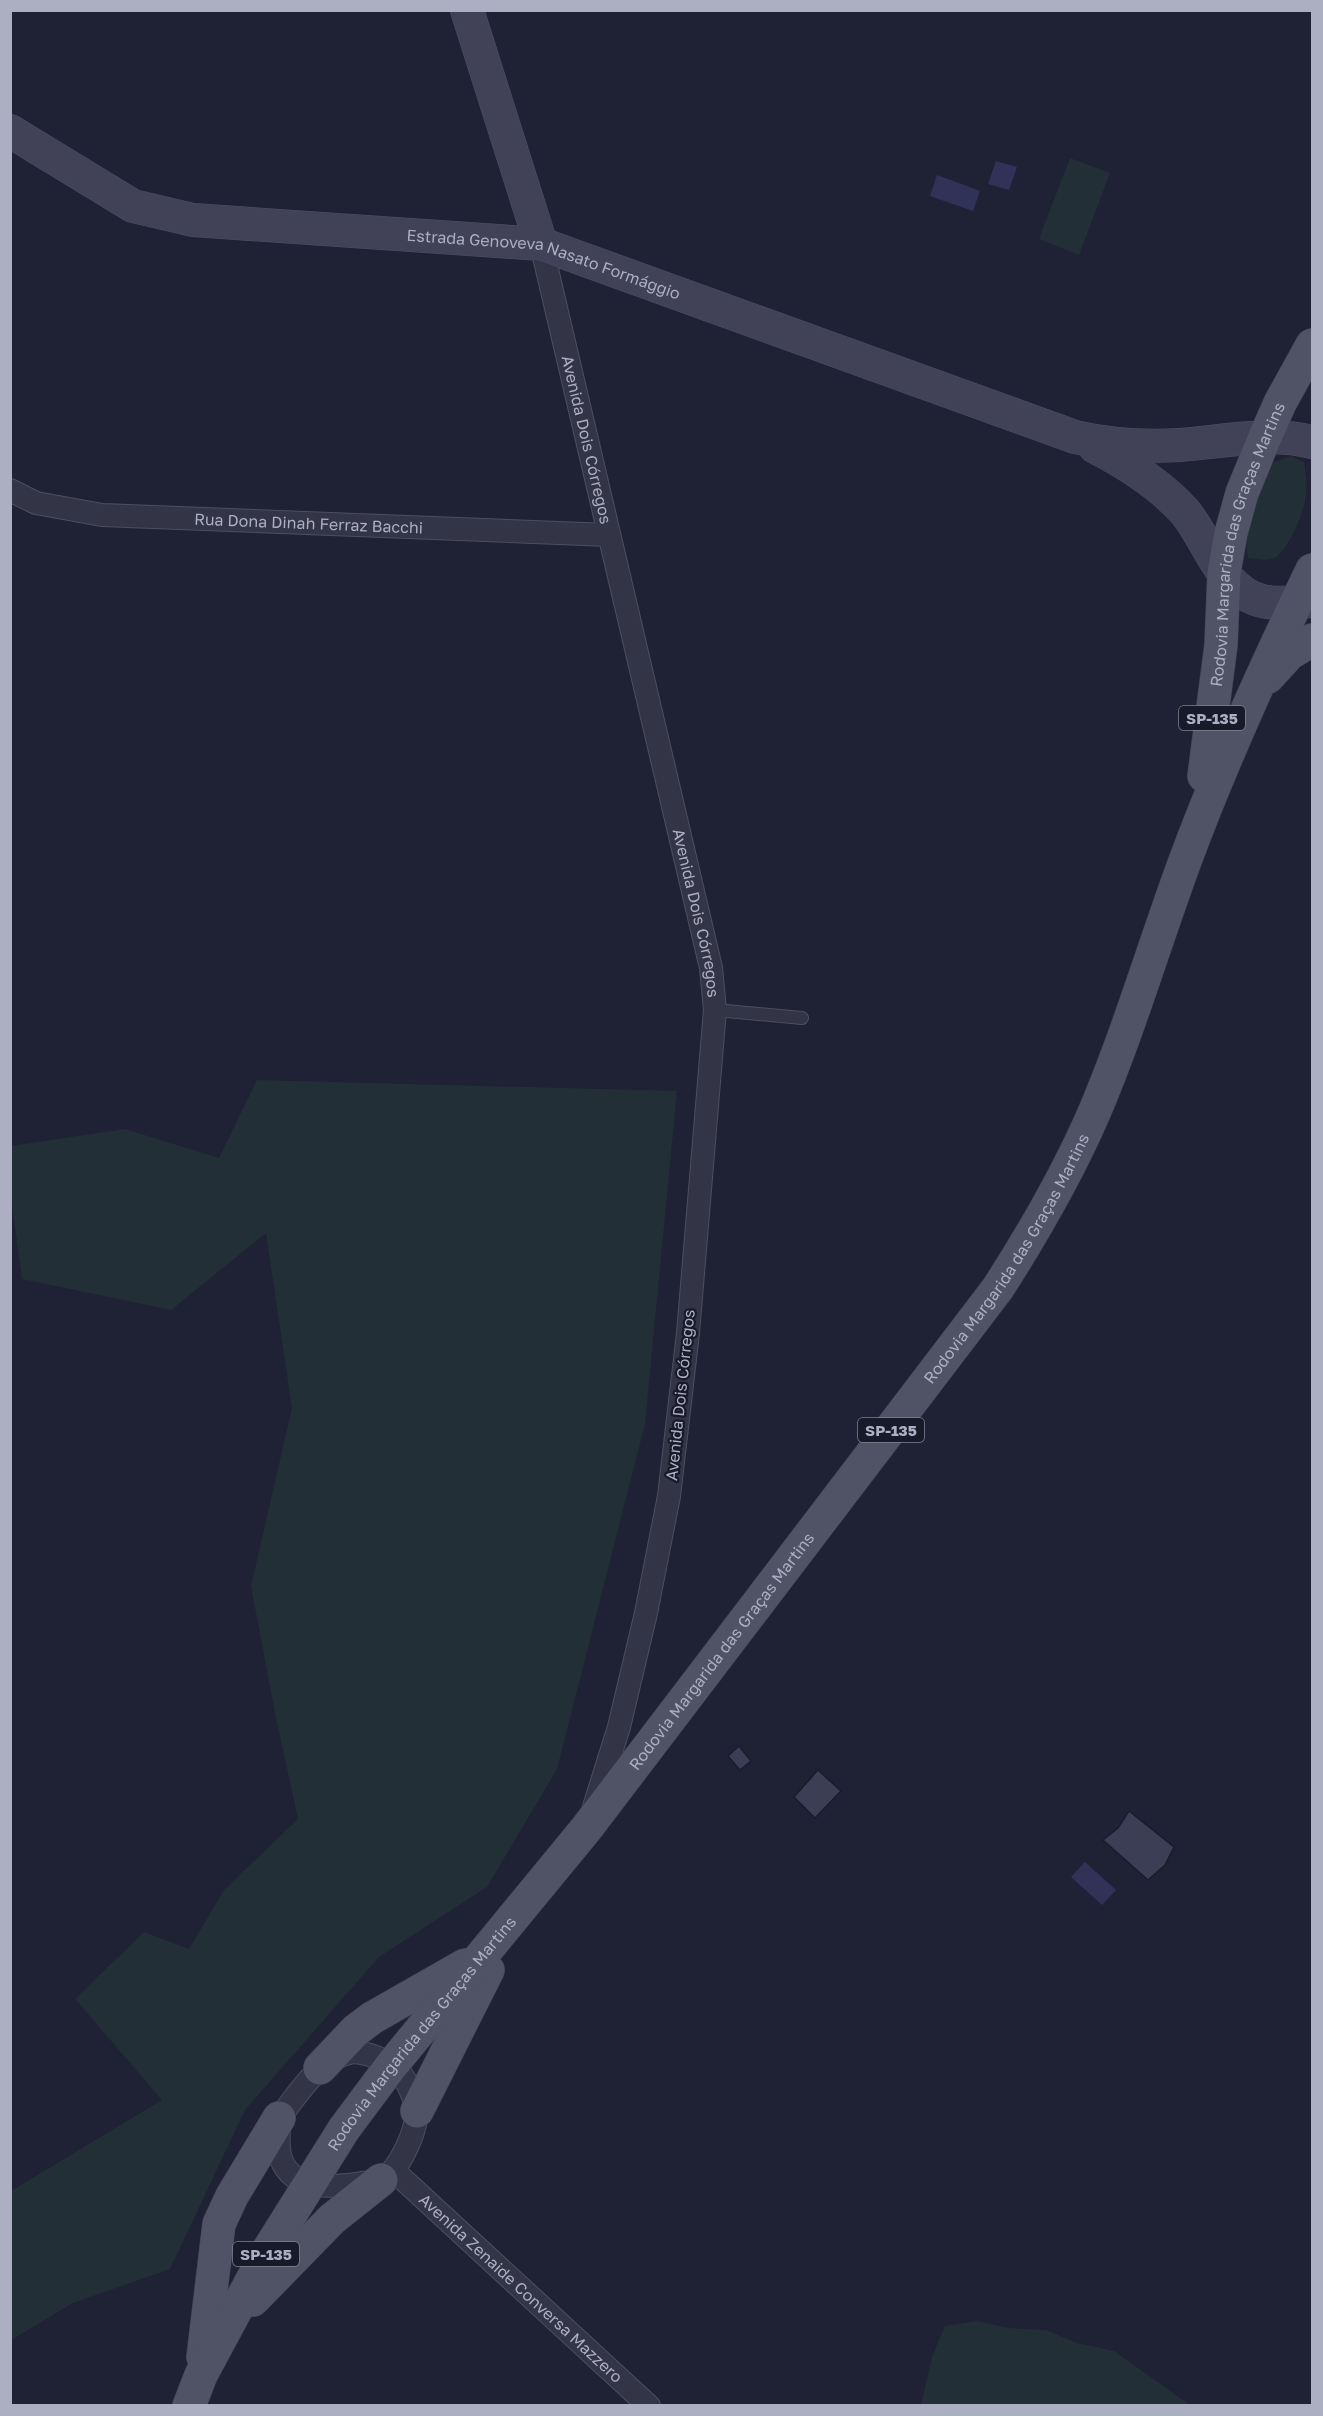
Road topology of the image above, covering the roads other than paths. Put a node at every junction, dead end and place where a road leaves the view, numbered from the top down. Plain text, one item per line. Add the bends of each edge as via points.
1 (466, 10) edge
2 (10, 131) edge
3 (541, 244) junction
4 (1312, 345) edge
5 (1075, 437) junction
6 (1265, 437) junction
7 (1312, 442) edge
8 (10, 490) edge
9 (609, 535) junction
10 (1312, 570) edge
11 (1224, 573) junction
12 (1304, 602) edge
13 (1312, 640) edge
14 (1244, 713) junction
15 (1185, 860) junction
16 (715, 1010) junction
17 (802, 1018) dead end
18 (586, 1829) junction
19 (490, 1948) junction
20 (391, 2066) junction
21 (320, 2068) junction
22 (417, 2111) junction
23 (279, 2118) junction
24 (387, 2175) junction
25 (309, 2184) junction
26 (227, 2327) junction
27 (196, 2395) edge
28 (650, 2406) edge

1 - 3 street, Avenida Dois Córregos
2 - 3 street, Estrada Genoveva Nasato Formággio via 133,206 193,220
3 - 5 street, Estrada Genoveva Nasato Formággio
3 - 9 street, Avenida Dois Córregos
4 - 6 main road, Rodovia Margarida das Graças Martins / SP-135
5 - 6 street, Estrada Genoveva Nasato Formággio via 1148,446
5 - 11 street, Estrada Genoveva Nasato Formággio via 1140,472 1174,501 1200,533
6 - 7 street, Estrada Genoveva Nasato Formággio
6 - 11 main road, Rodovia Margarida das Graças Martins / SP-135 via 1242,493
8 - 9 street, Rua Dona Dinah Ferraz Bacchi via 36,502 102,515
9 - 16 street, Avenida Dois Córregos via 711,968
10 - 12 main road, Rodovia Margarida das Graças Martins / SP-135
11 - 12 street, Estrada Genoveva Nasato Formággio via 1247,595 1260,601
11 - 15 main road, Rodovia Margarida das Graças Martins / SP-135 via 1224,610 1210,741
12 - 14 main road, Rodovia Margarida das Graças Martins / SP-135
13 - 14 main road via 1282,660
14 - 15 main road, Rodovia Margarida das Graças Martins / SP-135
15 - 18 main road, Rodovia Margarida das Graças Martins / SP-135 via 1094,1113 1036,1230 949,1354
16 - 17 lane
16 - 18 street, Avenida Dois Córregos via 688,1333 669,1496 619,1727
18 - 19 main road, Rodovia Margarida das Graças Martins / SP-135
19 - 20 main road, Rodovia Margarida das Graças Martins / SP-135
19 - 21 main road via 372,2018
19 - 22 main road via 491,1963
20 - 21 street via 372,2055 353,2052 338,2055
20 - 22 street via 402,2075
20 - 25 main road, Rodovia Margarida das Graças Martins / SP-135
21 - 23 street
22 - 24 street via 408,2148
23 - 25 street via 281,2159 289,2172
23 - 27 main road via 219,2224
24 - 25 street via 335,2187
24 - 26 main road via 333,2219
24 - 28 street, Avenida Zenaide Conversa Mazzero
25 - 26 main road, Rodovia Margarida das Graças Martins / SP-135
26 - 27 main road, Rodovia Margarida das Graças Martins / SP-135

